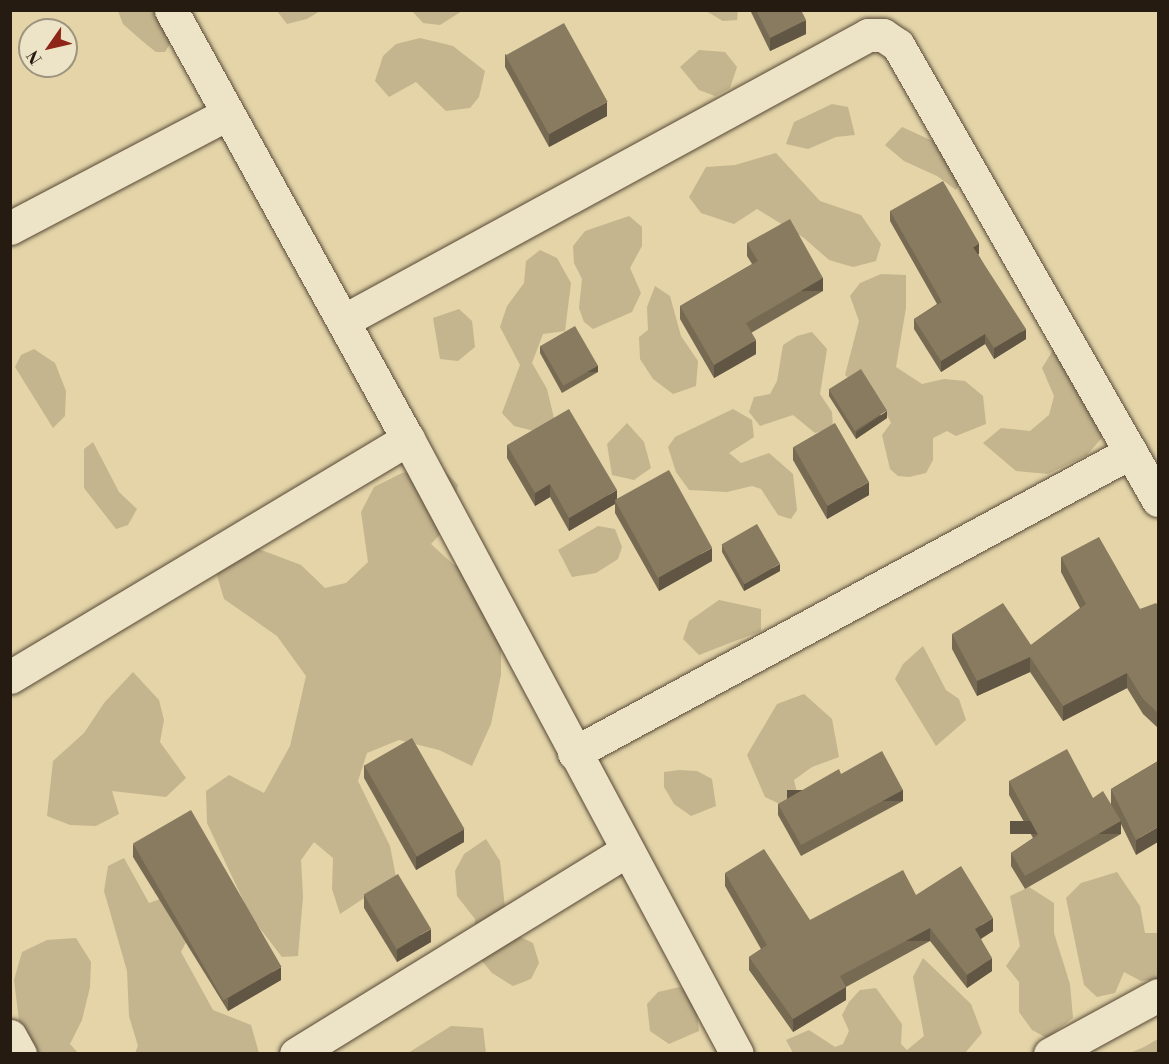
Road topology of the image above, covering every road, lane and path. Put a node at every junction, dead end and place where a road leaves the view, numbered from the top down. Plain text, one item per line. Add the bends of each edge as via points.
1 (171, 10) edge
2 (227, 114) junction
3 (10, 228) edge
4 (343, 321) junction
5 (408, 439) junction
6 (1131, 452) junction
7 (1158, 500) edge
8 (10, 677) edge
9 (574, 753) junction
10 (627, 850) junction
11 (1158, 995) edge
12 (10, 1036) edge
13 (20, 1053) edge
14 (296, 1053) edge
15 (737, 1053) edge
16 (1050, 1053) edge

1 - 2 street
2 - 3 street
2 - 4 street
4 - 5 street
4 - 6 street via 876,33 898,45
5 - 8 street
5 - 9 street
6 - 7 street
6 - 9 street
9 - 10 street
10 - 14 street
10 - 15 street
11 - 16 street
12 - 13 street

